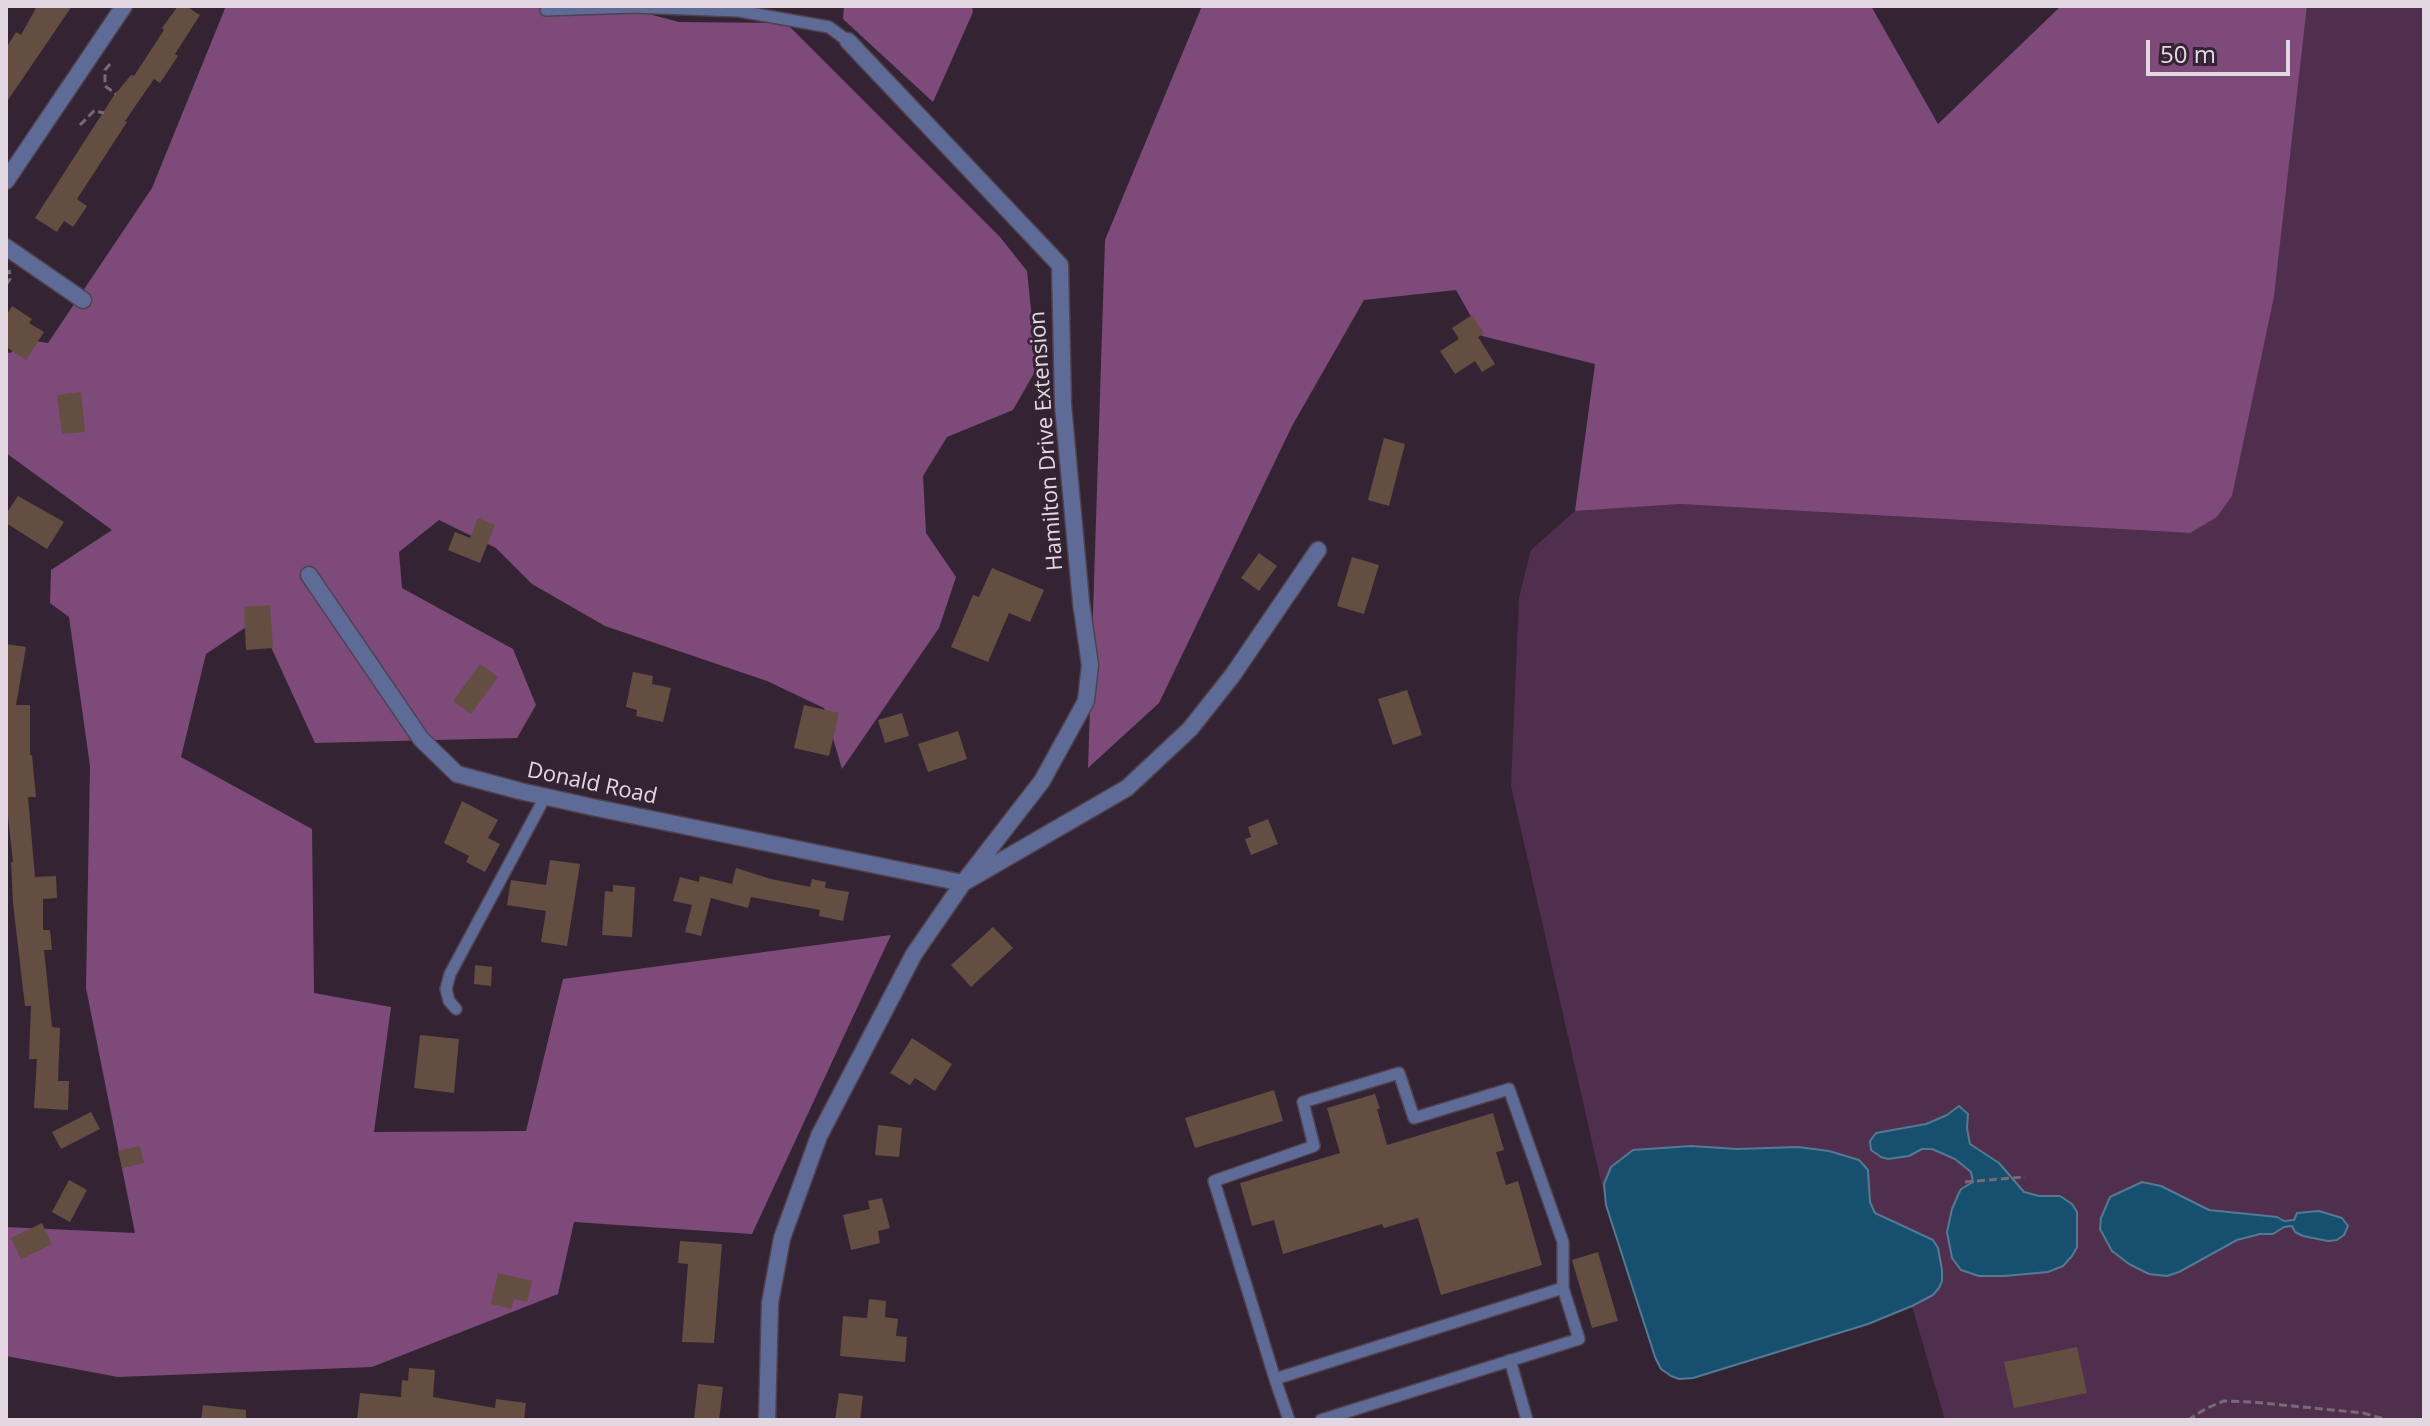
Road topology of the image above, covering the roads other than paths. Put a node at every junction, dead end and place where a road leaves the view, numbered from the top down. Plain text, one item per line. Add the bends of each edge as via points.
1 (124, 6) edge
2 (546, 10) dead end
3 (848, 41) joint
4 (6, 181) edge
5 (6, 247) edge
6 (83, 300) dead end
7 (1318, 550) dead end
8 (309, 575) dead end
9 (545, 797) junction
10 (963, 883) junction
11 (456, 1009) dead end
12 (1563, 1288) junction
13 (1510, 1360) junction
14 (1275, 1379) junction
15 (767, 1420) edge
16 (1289, 1420) edge
17 (1321, 1420) edge
18 (1527, 1420) edge

1 - 4 street
2 - 3 lane via 739,11 829,27
3 - 10 street, Hamilton Drive Extension via 1060,265 1063,405 1090,665 1086,701 1042,781
5 - 6 street
7 - 10 street, Hamilton Drive Extension via 1190,729 1127,788
8 - 9 street, Donald Road via 421,739 457,774
9 - 10 street, Donald Road
9 - 11 lane via 450,974 446,989
10 - 15 street, Hamilton Drive Extension via 914,954 819,1136 779,1251 770,1303
12 - 13 lane via 1579,1339
12 - 14 lane
12 - 14 lane via 1563,1242 1509,1089 1414,1118 1399,1073 1303,1102 1314,1146 1214,1181
13 - 17 lane
13 - 18 lane
14 - 16 lane

